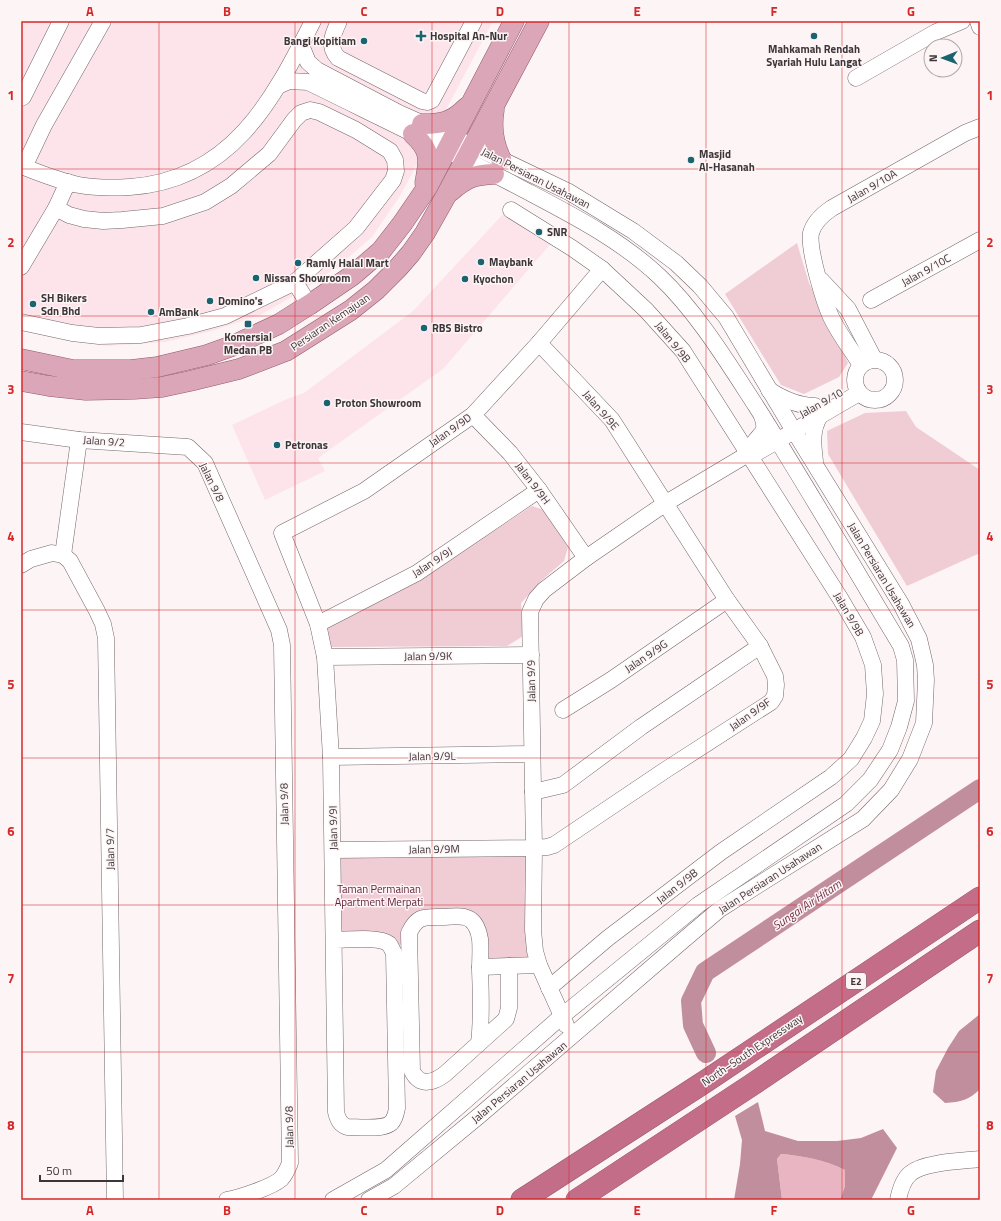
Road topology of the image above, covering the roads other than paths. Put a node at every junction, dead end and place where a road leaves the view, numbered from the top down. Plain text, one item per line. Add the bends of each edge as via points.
1 (61, 21) edge
2 (103, 21) edge
3 (313, 21) edge
4 (339, 21) edge
5 (474, 21) edge
6 (514, 21) edge
7 (538, 21) edge
8 (962, 21) edge
9 (978, 21) edge
10 (980, 27) edge
11 (301, 45) junction
12 (856, 78) dead end
13 (379, 79) junction
14 (278, 86) junction
15 (21, 98) edge
16 (366, 103) junction
17 (495, 104) junction
18 (470, 105) junction
19 (980, 127) edge
20 (418, 129) junction
21 (450, 143) junction
22 (469, 152) junction
23 (23, 166) edge
24 (498, 167) junction
25 (68, 182) junction
26 (448, 194) junction
27 (423, 195) junction
28 (56, 208) junction
29 (511, 210) dead end
30 (980, 240) edge
31 (23, 263) edge
32 (602, 269) junction
33 (295, 282) junction
34 (871, 300) dead end
35 (309, 305) junction
36 (21, 322) edge
37 (539, 343) junction
38 (21, 359) edge
39 (868, 362) junction
40 (21, 381) edge
41 (857, 389) junction
42 (769, 390) junction
43 (817, 411) junction
44 (473, 415) junction
45 (762, 416) junction
46 (791, 426) junction
47 (21, 432) edge
48 (775, 436) junction
49 (79, 440) junction
50 (188, 447) joint
51 (754, 455) junction
52 (789, 458) junction
53 (815, 466) junction
54 (540, 490) junction
55 (666, 503) junction
56 (282, 533) joint
57 (63, 555) junction
58 (586, 558) junction
59 (21, 565) edge
60 (727, 600) junction
61 (318, 624) junction
62 (760, 646) junction
63 (531, 655) junction
64 (325, 657) junction
65 (563, 710) dead end
66 (532, 754) junction
67 (331, 757) junction
68 (533, 792) junction
69 (534, 848) junction
70 (333, 850) junction
71 (980, 898) edge
72 (980, 931) edge
73 (335, 940) junction
74 (539, 965) junction
75 (509, 966) junction
76 (480, 967) junction
77 (549, 988) junction
78 (562, 1016) junction
79 (571, 1037) junction
80 (479, 1043) junction
81 (980, 1159) edge
82 (116, 1200) edge
83 (227, 1200) edge
84 (333, 1200) edge
85 (370, 1200) edge
86 (522, 1200) edge
87 (577, 1200) edge
88 (898, 1200) edge

1 - 15 street
2 - 23 street
3 - 11 street
4 - 13 street via 332,37 333,52 338,58
5 - 13 street via 432,100 422,101
6 - 18 main road
7 - 17 main road, Persiaran Kemajuan
8 - 12 street via 936,32
9 - 10 street
11 - 14 street
11 - 16 street via 308,62
13 - 16 street
14 - 16 street via 289,82 308,82
14 - 25 street via 260,114 245,131 226,150 197,169 168,181 146,186 101,187
16 - 20 street, Jalan Persiaran Usahawan
17 - 22 main road, Persiaran Kemajuan
17 - 24 main road via 493,133
18 - 20 main road via 451,120
18 - 21 main road
19 - 39 street, Jalan 9/10A via 965,132 823,214 816,223 811,234 811,247 817,276 831,317
20 - 21 street, Jalan Persiaran Usahawan
20 - 27 main road via 427,153
21 - 22 street, Jalan Persiaran Usahawan
21 - 27 main road
22 - 24 street, Jalan Persiaran Usahawan
22 - 26 main road, Persiaran Kemajuan
23 - 25 street
24 - 26 main road via 474,176
24 - 42 street, Jalan Persiaran Usahawan via 569,192 633,231 676,263 726,317
24 - 45 street, Jalan Persiaran Usahawan via 628,251 659,276 682,300 725,358
25 - 28 street
26 - 40 main road, Persiaran Kemajuan via 411,253 376,290 351,310 286,351 239,369 162,386 86,390
27 - 35 main road via 381,251
28 - 31 street
28 - 33 street via 69,215 103,221 163,216 205,202 231,186 268,154 301,113 310,110 319,112 356,130 390,151 395,160 396,171 393,180 356,228
29 - 32 street, Jalan 9/9B
30 - 34 street, Jalan 9/10C
32 - 37 street, Jalan 9/9D
32 - 51 street, Jalan 9/9B via 646,310 683,350 737,436
33 - 35 street
33 - 36 street via 225,316 141,335 99,336
35 - 38 main road via 279,324 232,346 157,367 131,370 73,370
37 - 44 street, Jalan 9/9D
37 - 55 street, Jalan 9/9E via 612,420
39 - 41 street via 855,373
39 - 41 street via 883,361 889,365 895,376 893,390 883,399 874,401 866,399
41 - 43 street, Jalan 9/10
42 - 43 street
42 - 46 street, Jalan Persiaran Usahawan
43 - 46 street, Jalan 9/10
43 - 53 street via 813,436
44 - 54 street, Jalan 9/9H via 510,453
44 - 56 street, Jalan 9/9D via 364,491
45 - 48 street, Jalan Persiaran Usahawan
45 - 51 street via 765,428
46 - 48 street, Jalan 9/10
46 - 53 street, Jalan Persiaran Usahawan
47 - 49 street, Jalan 9/2
48 - 51 street, Jalan 9/9
48 - 52 street, Jalan Persiaran Usahawan
49 - 50 street, Jalan 9/2
49 - 57 street
50 - 83 street, Jalan 9/8 via 205,463 281,638 290,1162 286,1173 279,1181
51 - 52 street via 775,448
51 - 55 street, Jalan 9/9
51 - 77 street, Jalan 9/9B via 863,637 873,665 875,694 872,721 850,759 831,777 721,852 608,938
52 - 78 street, Jalan Persiaran Usahawan via 901,646 905,660 906,701 897,733 890,750 870,780 846,804 698,905
53 - 79 street, Jalan Persiaran Usahawan via 902,604 919,640 926,680 924,723 910,759 891,790 863,819 720,910
54 - 58 street, Jalan 9/9H
54 - 61 street, Jalan 9/9J via 417,573
55 - 58 street, Jalan 9/9
55 - 60 street, Jalan 9/9F
56 - 61 street, Jalan 9/9I
57 - 59 street via 40,555
57 - 82 street, Jalan 9/7 via 70,561 97,611 106,638
58 - 63 street, Jalan 9/9 via 536,599 530,612
60 - 62 street, Jalan 9/9F
60 - 65 street, Jalan 9/9G
61 - 64 street, Jalan 9/9I
62 - 68 street via 641,727 563,785
62 - 69 street, Jalan 9/9F via 775,676 775,696 771,702 561,841 547,847
63 - 64 street, Jalan 9/9K
63 - 66 street, Jalan 9/9
64 - 67 street, Jalan 9/9I
66 - 67 street, Jalan 9/9L
66 - 68 street, Jalan 9/9
67 - 70 street, Jalan 9/9I
68 - 69 street, Jalan 9/9
69 - 70 street, Jalan 9/9M
69 - 74 street, Jalan 9/9 via 533,930
70 - 73 street, Jalan 9/9I
71 - 86 highway, North–South Expressway / E2
72 - 87 highway, E2
73 - 73 street, Jalan 9/9I via 383,941 390,945 394,953 397,1108 395,1117 385,1126 347,1127 338,1120
74 - 75 street
74 - 77 street, Jalan 9/9
75 - 76 street
75 - 80 street via 508,1014 506,1019
76 - 80 street
76 - 80 street via 480,940 471,920 462,917 428,917 413,924 409,933 412,1071 415,1077 428,1082 437,1079
77 - 78 street, Jalan 9/9
78 - 79 street, Jalan 9/9
78 - 84 street, Jalan Persiaran Usahawan via 386,1170
79 - 85 street, Jalan Persiaran Usahawan via 394,1186
81 - 88 street via 946,1162 911,1172 905,1179

